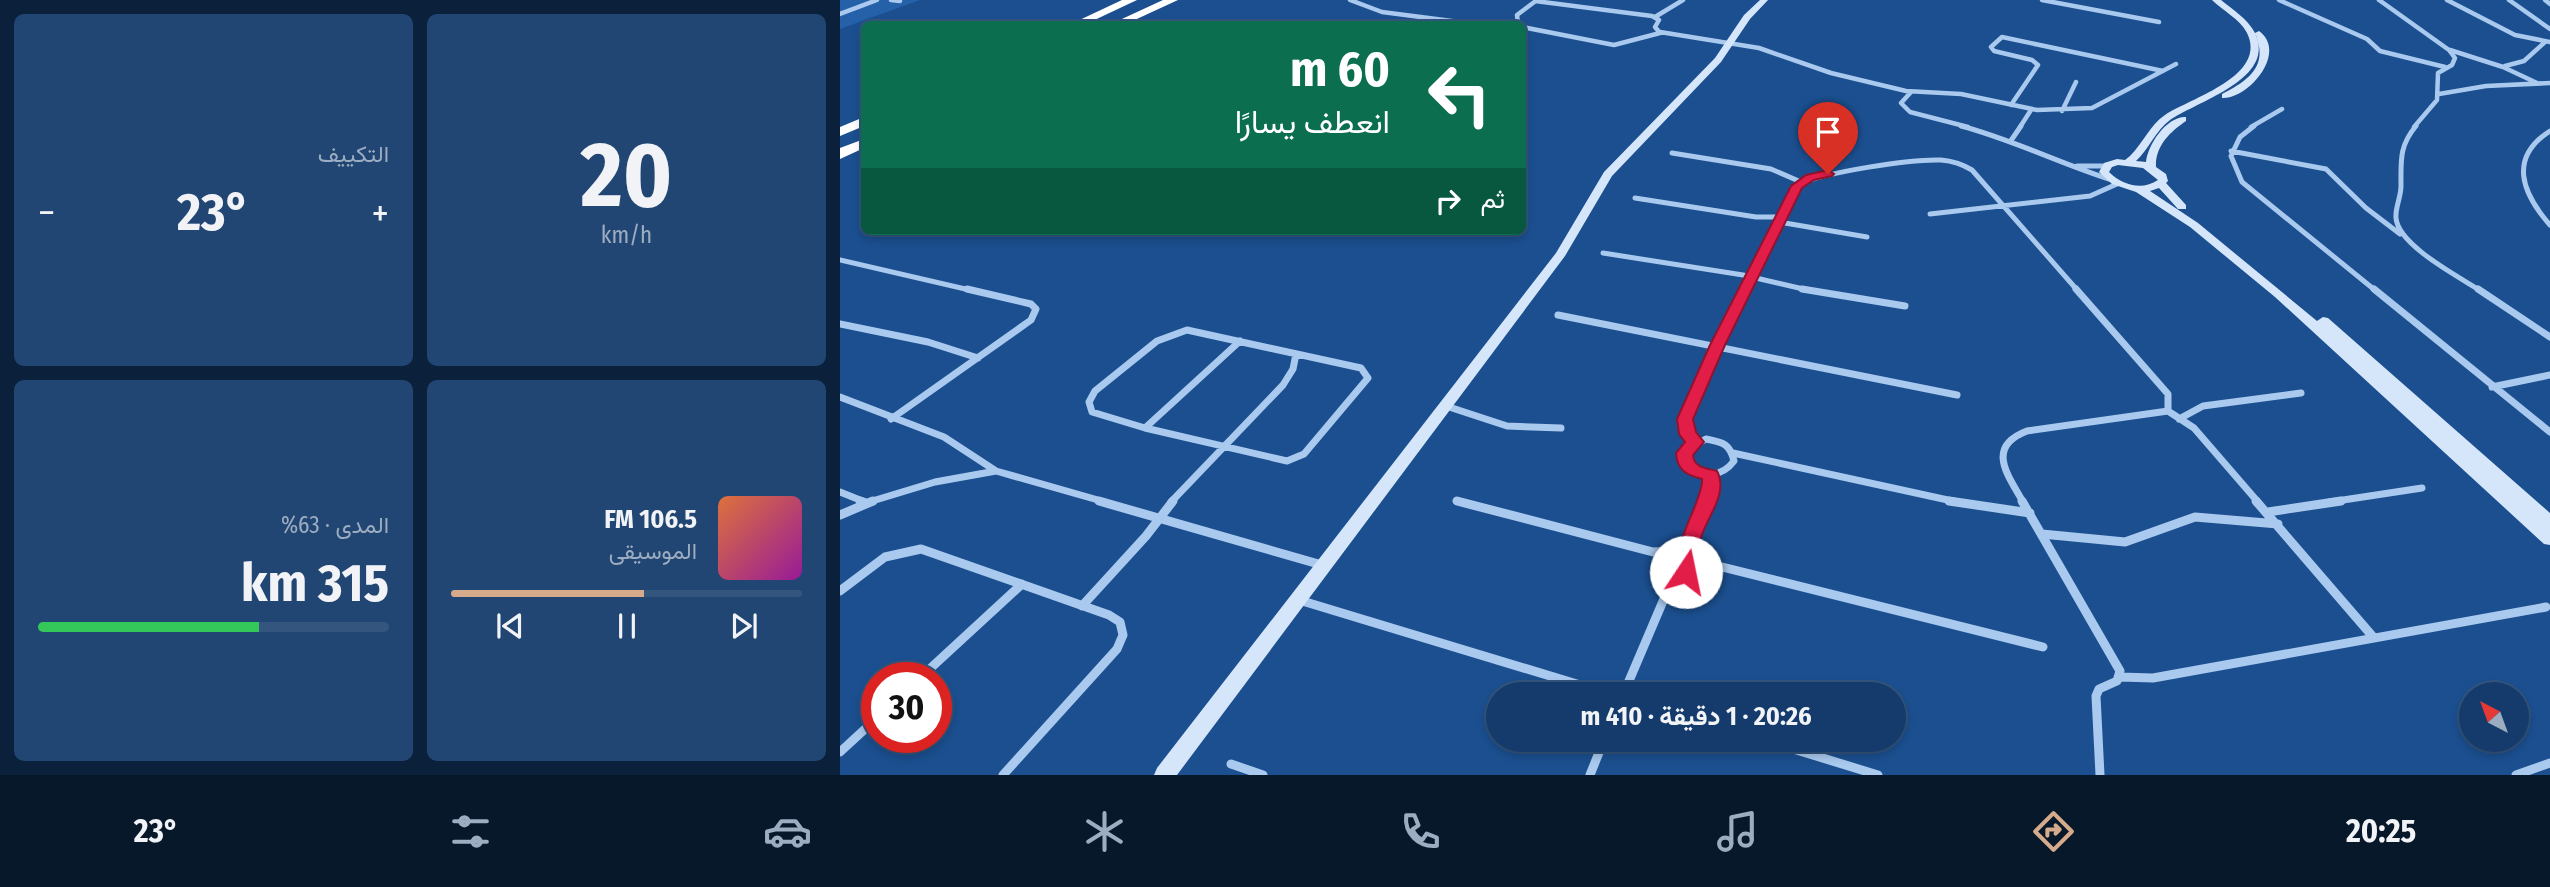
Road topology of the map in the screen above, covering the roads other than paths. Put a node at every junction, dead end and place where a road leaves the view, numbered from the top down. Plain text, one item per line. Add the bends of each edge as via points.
1 (877, 0) edge
2 (891, 0) edge
3 (1131, 0) edge
4 (1172, 0) edge
5 (1350, 0) edge
6 (1683, 0) edge
7 (1764, 0) edge
8 (2042, 0) edge
9 (2216, 0) edge
10 (2226, 0) edge
11 (2279, 0) edge
12 (2379, 0) edge
13 (2447, 0) edge
14 (2510, 0) edge
15 (2544, 0) edge
16 (900, 1) edge
17 (1536, 1) edge
18 (2550, 4) edge
19 (840, 14) edge
20 (1655, 17) junction
21 (1084, 21) edge
22 (1124, 21) edge
23 (1452, 21) edge
24 (1518, 21) edge
25 (2159, 22) dead end
26 (1526, 28) edge
27 (2550, 29) edge
28 (1660, 32) junction
29 (2547, 42) edge
30 (1731, 43) junction
31 (2449, 50) junction
32 (2176, 64) dead end
33 (2503, 67) junction
34 (2445, 68) junction
35 (2162, 71) junction
36 (2076, 82) dead end
37 (2538, 83) junction
38 (2550, 83) edge
39 (1911, 92) junction
40 (2439, 94) junction
41 (2011, 105) junction
42 (2282, 109) dead end
43 (2031, 110) junction
44 (2062, 111) junction
45 (861, 122) edge
46 (2550, 131) edge
47 (840, 132) edge
48 (2010, 142) junction
49 (861, 146) edge
50 (2231, 151) junction
51 (1672, 153) dead end
52 (840, 156) edge
53 (2128, 162) junction
54 (2066, 165) junction
55 (2106, 166) junction
56 (2151, 167) junction
57 (2113, 181) junction
58 (1801, 182) junction
59 (2161, 184) junction
60 (2139, 188) junction
61 (1635, 198) dead end
62 (2004, 206) junction
63 (1930, 214) dead end
64 (1780, 220) junction
65 (2550, 225) edge
66 (1867, 237) dead end
67 (2406, 239) junction
68 (1603, 253) dead end
69 (840, 260) edge
70 (1751, 276) junction
71 (1905, 306) dead end
72 (1558, 315) dead end
73 (840, 324) edge
74 (2550, 337) edge
75 (1240, 341) junction
76 (1718, 345) junction
77 (1296, 354) junction
78 (978, 358) junction
79 (2550, 375) edge
80 (2492, 387) junction
81 (2301, 393) dead end
82 (1958, 395) dead end
83 (840, 397) edge
84 (1446, 405) junction
85 (2168, 411) junction
86 (891, 419) junction
87 (2179, 419) junction
88 (1144, 428) junction
89 (1561, 428) dead end
90 (2550, 432) edge
91 (1695, 442) junction
92 (1223, 448) junction
93 (1733, 453) junction
94 (996, 471) junction
95 (1711, 475) junction
96 (2421, 488) dead end
97 (840, 492) edge
98 (1457, 501) dead end
99 (866, 502) junction
100 (2268, 512) junction
101 (2030, 513) junction
102 (840, 515) edge
103 (1159, 518) junction
104 (2550, 522) edge
105 (2279, 524) junction
106 (2042, 534) junction
107 (2550, 539) edge
108 (1690, 558) junction
109 (1324, 566) junction
110 (1022, 584) junction
111 (840, 590) edge
112 (1298, 600) junction
113 (1082, 606) junction
114 (2546, 607) dead end
115 (2374, 638) junction
116 (2043, 647) dead end
117 (937, 662) edge
118 (2120, 677) junction
119 (1570, 682) edge
120 (1629, 682) edge
121 (861, 733) edge
122 (840, 752) edge
123 (1599, 752) edge
124 (1802, 752) edge
125 (2550, 763) edge
126 (1231, 764) dead end
127 (1003, 775) edge
128 (1164, 775) edge
129 (1263, 775) edge
130 (1590, 775) edge
131 (1878, 775) edge
132 (2100, 775) edge
133 (2516, 775) edge

1 - 19 street
2 - 16 street
3 - 21 highway
4 - 22 highway
5 - 23 street via 1382,12
6 - 20 street
7 - 30 street
8 - 25 street
9 - 53 street via 2253,36 2256,50 2251,64 2229,84 2159,124
10 - 56 street via 2262,37 2264,63 2242,88 2168,130 2152,154
11 - 34 street via 2371,41 2381,51
12 - 31 street
13 - 29 street via 2515,35
14 - 27 street
15 - 18 street
17 - 20 street
17 - 24 street via 1517,15
20 - 28 street
26 - 28 street via 1614,45
28 - 30 street
29 - 33 street via 2524,61
30 - 39 street
30 - 84 street via 1608,174 1561,254
31 - 33 street
31 - 34 street via 2455,60
32 - 35 street
33 - 37 street
34 - 40 street via 2437,75
35 - 41 street via 2002,37 1992,47 1994,51 2038,65
35 - 44 street via 2092,108
36 - 44 street
37 - 38 street
37 - 40 street
39 - 41 street via 1968,95
39 - 48 street via 1901,101 1906,110
40 - 67 street via 2400,150 2395,220
41 - 43 street
42 - 50 street via 2242,133
43 - 44 street
43 - 48 street
45 - 47 highway
46 - 65 street via 2528,149 2522,170 2531,201
48 - 54 street
49 - 52 highway
50 - 67 street via 2326,169
50 - 80 street via 2237,174 2253,192
51 - 58 street via 1772,169
53 - 55 street
53 - 56 street
54 - 55 street
54 - 57 street
55 - 57 street via 2104,172
56 - 59 street via 2162,176
57 - 60 street
57 - 62 street via 2105,192 2090,196
58 - 62 street via 1874,166 1950,161 1972,170
58 - 64 street
59 - 60 street
59 - 104 street via 2175,201 2280,282
60 - 107 street via 2279,293
61 - 64 street
62 - 63 street
62 - 85 street via 2166,391
64 - 66 street
64 - 70 street
67 - 74 street
68 - 70 street
69 - 78 street via 1034,306 1037,312 1031,320
70 - 71 street via 1776,285
70 - 76 street
72 - 76 street
73 - 78 street via 915,338
75 - 77 street
75 - 88 street
75 - 88 street via 1194,331 1168,335 1091,397 1089,408 1097,415
76 - 82 street
76 - 91 street via 1685,419
77 - 92 street via 1283,385
77 - 92 street via 1361,368 1367,381 1299,457 1281,461
78 - 86 street
79 - 80 street
80 - 90 street
81 - 87 street via 2203,406
83 - 86 street
84 - 89 street via 1507,426
84 - 109 street
85 - 87 street
85 - 101 street via 2026,430 2012,437 2003,447 2002,461
86 - 94 street via 944,437
87 - 100 street via 2194,428
88 - 92 street
91 - 93 street via 1718,440
91 - 95 street via 1685,453 1685,463 1692,471
92 - 103 street
93 - 95 street via 1731,466
93 - 101 street via 1978,507
94 - 99 street via 924,482
94 - 103 street
95 - 108 street via 1709,499 1690,544
96 - 100 street
97 - 99 street
98 - 108 street
99 - 102 street
100 - 105 street
101 - 106 street
103 - 109 street
103 - 113 street
105 - 106 street via 2195,517 2126,542
105 - 115 street
106 - 118 street via 2118,665
108 - 116 street
108 - 120 street via 1689,569 1669,587
109 - 112 street
110 - 111 street via 913,549 885,557
110 - 113 street
110 - 117 street
112 - 119 street
112 - 128 street
113 - 127 street via 1121,622 1121,642
114 - 115 street
115 - 118 street via 2153,678
118 - 132 street via 2099,689 2096,696
121 - 122 street
123 - 130 street
124 - 131 street
125 - 133 street
126 - 129 street

